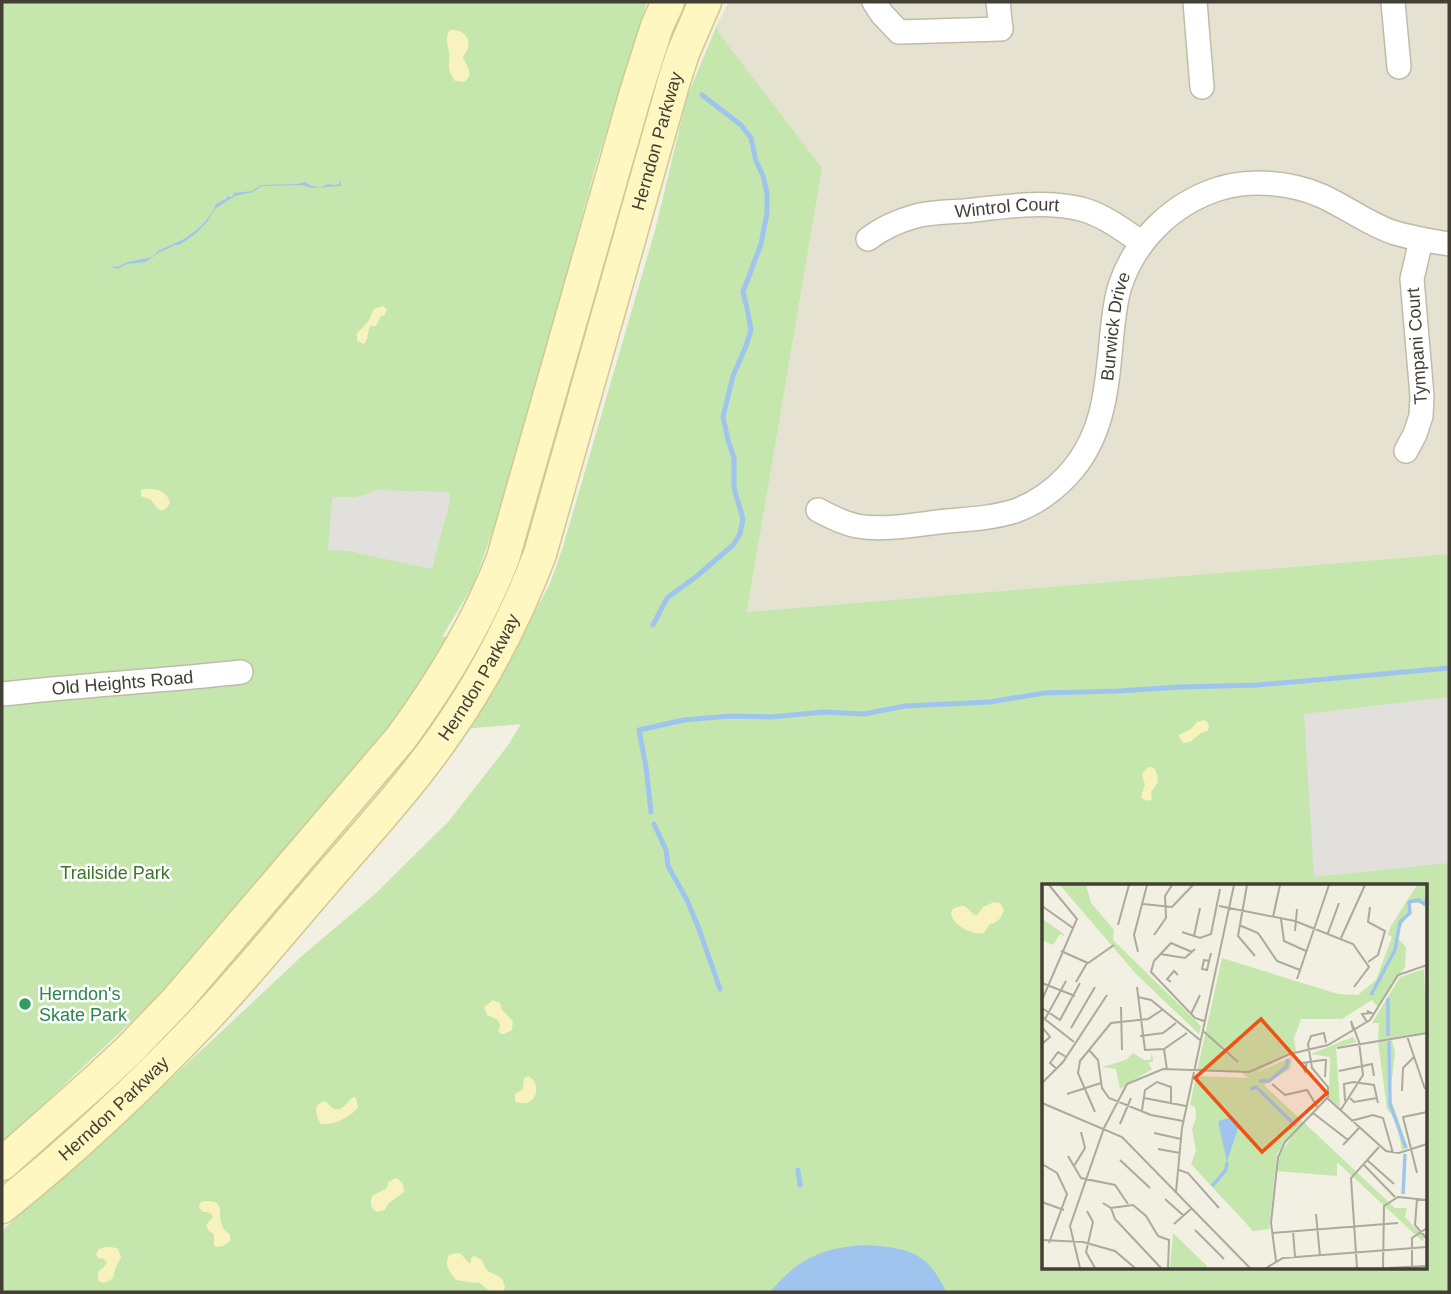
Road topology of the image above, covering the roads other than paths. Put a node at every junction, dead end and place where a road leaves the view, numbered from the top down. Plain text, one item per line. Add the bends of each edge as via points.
1 (668, 2) edge
2 (705, 2) edge
3 (873, 2) edge
4 (998, 2) edge
5 (1195, 2) edge
6 (1393, 2) edge
7 (1399, 67) dead end
8 (1202, 87) dead end
9 (868, 239) dead end
10 (1421, 240) junction
11 (1142, 243) junction
12 (1449, 244) edge
13 (1406, 451) dead end
14 (818, 510) dead end
15 (241, 672) dead end
16 (2, 694) edge
17 (2, 1164) edge
18 (2, 1208) edge

1 - 17 main road, Herndon Parkway via 636,92 503,558 457,652 401,738 178,999 129,1050
2 - 18 main road, Herndon Parkway via 674,81 540,554 487,670 408,785 203,1021 91,1131
3 - 4 street via 899,32 1001,29
5 - 8 street
6 - 7 street
9 - 11 street, Wintrol Court via 897,221 919,215 1036,204 1085,210
10 - 11 street, Burwick Drive via 1392,232 1322,196 1273,183 1219,189 1196,198
10 - 12 street, Burwick Drive
10 - 13 street, Tympani Court via 1412,279 1422,396 1415,434
11 - 14 street, Burwick Drive via 1120,287 1103,411 1081,460 1060,484 1039,499 990,518 877,527 836,520
15 - 16 street, Old Heights Road

